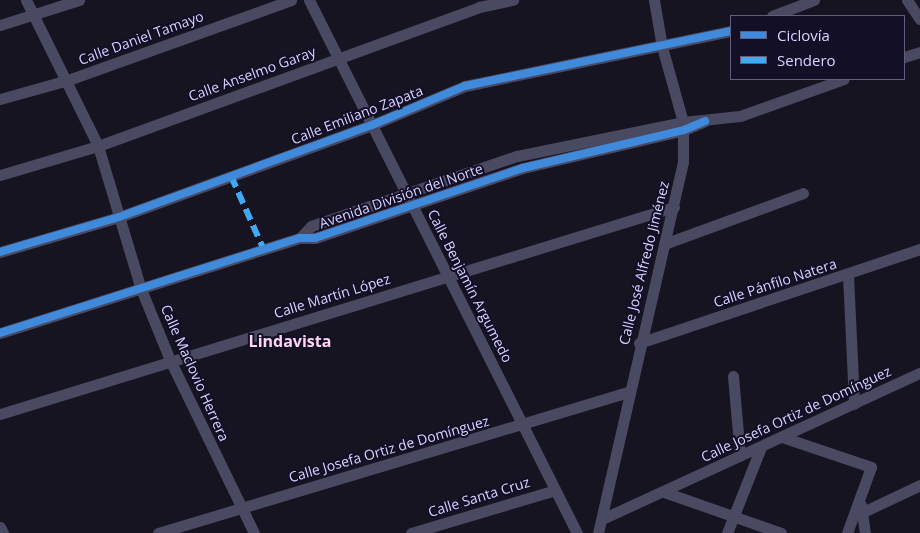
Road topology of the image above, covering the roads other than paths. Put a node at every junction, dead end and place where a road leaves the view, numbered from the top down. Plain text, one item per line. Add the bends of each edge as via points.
1 (26, 0) edge
2 (79, 0) edge
3 (290, 0) edge
4 (308, 0) edge
5 (513, 0) edge
6 (654, 0) edge
7 (814, 0) edge
8 (907, 0) edge
9 (775, 15) edge
10 (34, 16) junction
11 (920, 19) edge
12 (0, 25) edge
13 (730, 31) edge
14 (662, 47) junction
15 (920, 52) edge
16 (905, 57) edge
17 (336, 60) junction
18 (68, 80) junction
19 (841, 80) edge
20 (0, 99) edge
21 (372, 125) junction
22 (684, 126) junction
23 (98, 146) junction
24 (0, 175) edge
25 (407, 193) junction
26 (803, 193) dead end
27 (413, 205) junction
28 (674, 207) junction
29 (119, 217) junction
30 (300, 238) junction
31 (664, 244) junction
32 (920, 249) edge
33 (0, 252) edge
34 (848, 275) junction
35 (449, 277) junction
36 (141, 288) junction
37 (0, 333) edge
38 (639, 344) junction
39 (170, 360) junction
40 (920, 373) edge
41 (733, 376) dead end
42 (629, 392) junction
43 (854, 404) junction
44 (0, 414) edge
45 (524, 425) junction
46 (782, 437) junction
47 (761, 447) junction
48 (740, 456) junction
49 (920, 485) edge
50 (555, 490) junction
51 (664, 492) junction
52 (860, 499) junction
53 (241, 508) junction
54 (863, 512) junction
55 (733, 516) junction
56 (602, 519) junction
57 (0, 527) edge
58 (3, 533) edge
59 (158, 533) edge
60 (254, 533) edge
61 (411, 533) edge
62 (577, 533) edge
63 (598, 533) edge
64 (727, 533) edge
65 (781, 533) edge
66 (847, 533) edge
67 (865, 533) edge

1 - 10 street, Calle Maclovio Herrera
2 - 10 street
3 - 18 street, Calle Daniel Tamayo
4 - 17 street, Calle Benjamín Argumedo
5 - 17 street, Calle Anselmo Garay via 479,8
6 - 14 street, Calle José Alfredo Jiménez
7 - 9 street
8 - 11 street
10 - 12 street
10 - 18 street, Calle Maclovio Herrera
13 - 14 street, Calle Emiliano Zapata
14 - 21 street, Calle Emiliano Zapata via 465,86
14 - 22 street, Calle José Alfredo Jiménez
15 - 16 street
17 - 21 street, Calle Benjamín Argumedo
17 - 23 street, Calle Anselmo Garay
18 - 20 street, Calle Daniel Tamayo
18 - 23 street, Calle Maclovio Herrera
19 - 22 street, Avenida División del Norte via 740,116
21 - 25 street, Calle Benjamín Argumedo
21 - 29 street, Calle Emiliano Zapata
22 - 25 street, Avenida División del Norte via 517,156
22 - 27 street, Avenida División del Norte via 524,168
22 - 28 street, Calle José Alfredo Jiménez via 683,162
23 - 24 street, Calle Anselmo Garay
23 - 29 street, Calle Maclovio Herrera
25 - 27 street, Calle Benjamín Argumedo
25 - 30 street, Avenida División del Norte via 311,226
26 - 31 street
27 - 30 street, Avenida División del Norte via 316,238
27 - 35 street, Calle Benjamín Argumedo
28 - 31 street, Calle José Alfredo Jiménez
28 - 35 street, Calle Martín López
29 - 33 street, Calle Emiliano Zapata
29 - 36 street, Calle Maclovio Herrera
30 - 36 street, Avenida División del Norte
31 - 38 street, Calle José Alfredo Jiménez
32 - 34 street, Calle Pánfilo Natera
34 - 38 street, Calle Pánfilo Natera
34 - 43 street
35 - 39 street, Calle Martín López
35 - 45 street, Calle Benjamín Argumedo
36 - 37 street, Avenida División del Norte
36 - 39 street, Calle Maclovio Herrera
38 - 42 street, Calle José Alfredo Jiménez
39 - 44 street, Calle Martín López
39 - 53 street, Calle Maclovio Herrera
40 - 43 street, Calle Josefa Ortiz de Domínguez
41 - 48 street
42 - 45 street, Calle Josefa Ortiz de Domínguez
42 - 56 street, Calle José Alfredo Jiménez
43 - 46 street, Calle Josefa Ortiz de Domínguez
45 - 50 street, Calle Benjamín Argumedo
45 - 53 street, Calle Josefa Ortiz de Domínguez
46 - 47 street, Calle Josefa Ortiz de Domínguez
46 - 52 street via 871,467
47 - 48 street, Calle Josefa Ortiz de Domínguez
47 - 55 street
48 - 51 street, Calle Josefa Ortiz de Domínguez
49 - 54 street
50 - 61 street, Calle Santa Cruz
50 - 62 street, Calle Benjamín Argumedo
51 - 55 street
51 - 56 street, Calle Josefa Ortiz de Domínguez
52 - 54 street
52 - 66 street
53 - 59 street, Calle Josefa Ortiz de Domínguez
53 - 60 street, Calle Maclovio Herrera
54 - 67 street
55 - 64 street
55 - 65 street
56 - 63 street, Calle José Alfredo Jiménez
57 - 58 street

